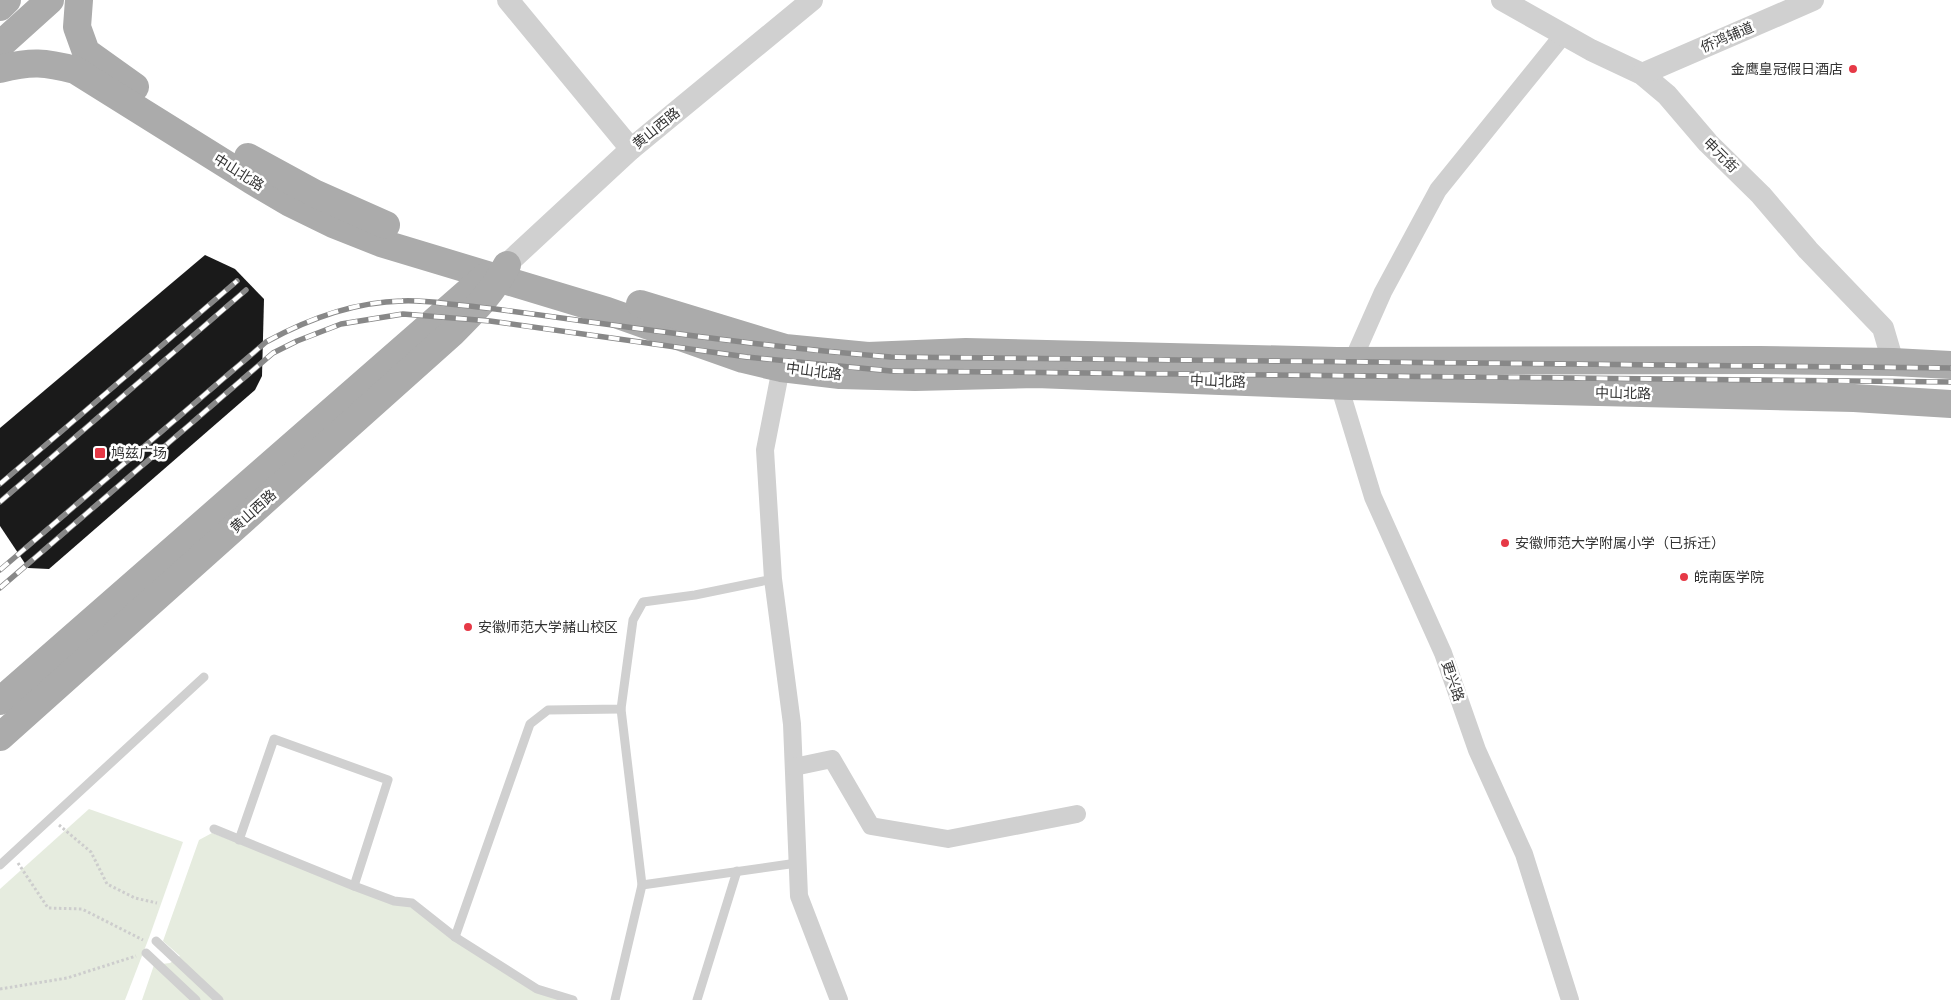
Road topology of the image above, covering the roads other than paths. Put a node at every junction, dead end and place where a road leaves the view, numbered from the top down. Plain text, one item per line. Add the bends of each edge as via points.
1 (7, 0) edge
2 (50, 0) edge
3 (80, 0) edge
4 (508, 0) edge
5 (812, 0) edge
6 (1502, 0) edge
7 (1813, 0) edge
8 (0, 7) edge
9 (1564, 34) junction
10 (0, 45) edge
11 (0, 69) edge
12 (1642, 74) junction
13 (631, 148) junction
14 (498, 273) junction
15 (1893, 362) junction
16 (1951, 365) edge
17 (781, 368) junction
18 (1343, 369) junction
19 (1951, 404) edge
20 (772, 579) junction
21 (204, 677) dead end
22 (0, 701) edge
23 (621, 709) junction
24 (0, 737) edge
25 (794, 767) junction
26 (1078, 814) dead end
27 (214, 829) dead end
28 (239, 840) junction
29 (797, 863) junction
30 (0, 865) edge
31 (737, 871) junction
32 (642, 885) junction
33 (354, 886) junction
34 (455, 937) junction
35 (156, 941) road end
36 (146, 953) road end
37 (196, 1000) edge
38 (219, 1000) edge
39 (573, 1000) edge
40 (615, 1000) edge
41 (697, 1000) edge
42 (839, 1000) edge
43 (1570, 1000) edge

1 - 8 main road
2 - 10 main road
3 - 14 main road, 中山北路 via 77,27 86,52 134,86 253,160 314,193
4 - 13 street
5 - 13 street, 黄山西路
6 - 9 street, 申元街
7 - 12 street, 侨鸿辅道
9 - 12 street, 申元街
9 - 18 street via 1438,190
11 - 14 main road, 中山北路 via 47,63 75,70 290,203 333,224 381,243
12 - 15 street, 申元街 via 1667,95 1708,143 1761,195 1808,250 1883,328
13 - 14 street, 黄山西路
14 - 17 main road, 中山北路 via 744,359
14 - 18 main road via 785,348 868,356 966,352
14 - 22 main road, 黄山西路
14 - 24 main road, 黄山西路 via 485,300 452,332
15 - 16 main road
15 - 18 main road via 1660,359
17 - 18 main road, 中山北路 via 840,375 915,377
17 - 20 street via 765,450
18 - 19 main road, 中山北路
18 - 43 street, 更兴路 via 1373,497 1443,653 1477,750 1524,854
20 - 23 lane via 643,602 633,620
20 - 25 street via 792,724
21 - 30 lane
23 - 32 lane
23 - 34 lane via 548,710 530,724
25 - 26 street via 832,759 871,826 929,836 948,839
25 - 29 street
27 - 28 lane
28 - 33 lane
28 - 33 lane via 274,738 388,780
29 - 31 lane
29 - 42 street via 799,896
31 - 32 lane
31 - 41 lane
32 - 40 lane
33 - 34 lane via 394,901 412,903
34 - 39 lane via 536,989
35 - 38 lane
36 - 37 lane

